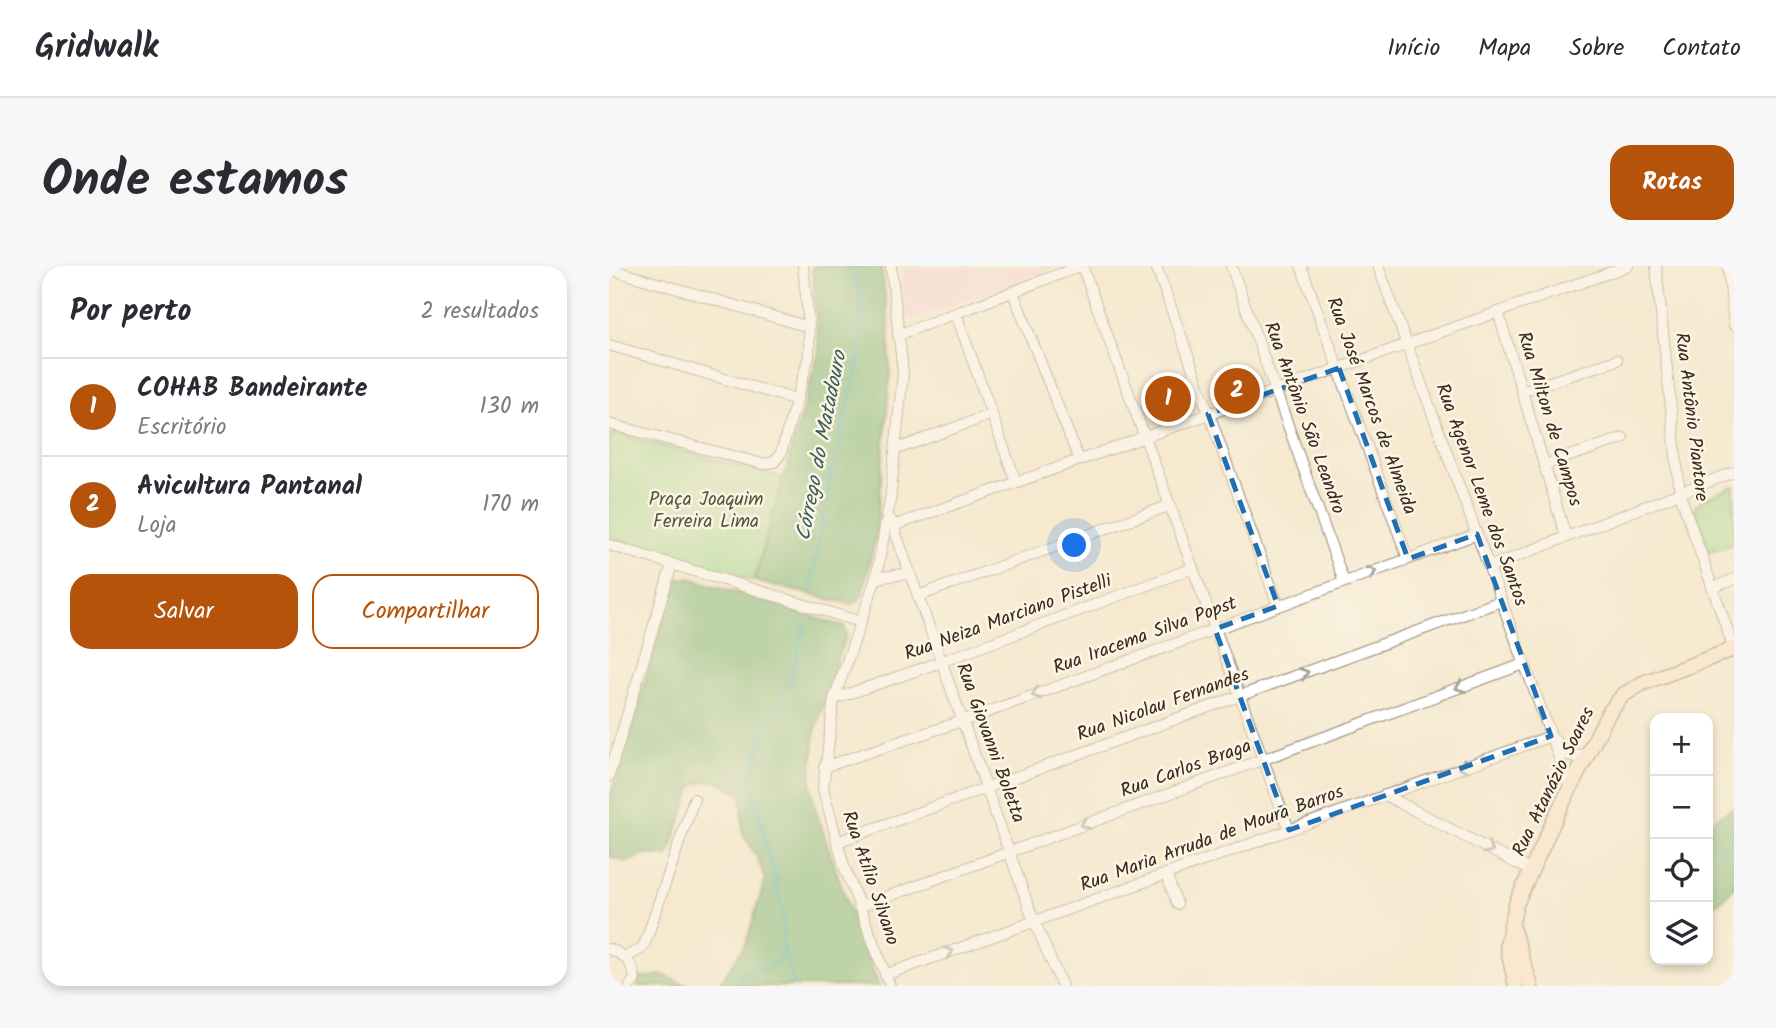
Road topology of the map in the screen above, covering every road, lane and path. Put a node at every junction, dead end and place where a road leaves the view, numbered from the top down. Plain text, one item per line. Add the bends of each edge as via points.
1 (803, 266) edge
2 (891, 266) edge
3 (1081, 266) edge
4 (1156, 266) edge
5 (1230, 266) edge
6 (1301, 266) edge
7 (1378, 266) edge
8 (1628, 266) edge
9 (1656, 266) edge
10 (1728, 266) edge
11 (609, 269) edge
12 (1013, 292) junction
13 (1733, 304) edge
14 (1497, 312) junction
15 (956, 314) junction
16 (1734, 325) edge
17 (809, 327) junction
18 (898, 335) junction
19 (1407, 344) junction
20 (609, 345) edge
21 (1617, 360) dead end
22 (1339, 368) junction
23 (1275, 390) junction
24 (1522, 391) junction
25 (797, 400) junction
26 (992, 414) junction
27 (1208, 414) junction
28 (609, 424) edge
29 (1145, 436) junction
30 (1623, 438) dead end
31 (897, 449) junction
32 (1079, 460) junction
33 (1544, 465) junction
34 (1734, 472) edge
35 (1016, 482) junction
36 (1680, 494) junction
37 (1171, 505) junction
38 (887, 511) junction
39 (893, 526) junction
40 (1477, 534) junction
41 (1566, 537) junction
42 (609, 545) edge
43 (1408, 559) junction
44 (672, 564) junction
45 (1489, 567) junction
46 (1193, 568) junction
47 (910, 573) junction
48 (876, 578) junction
49 (1734, 579) edge
50 (1344, 582) junction
51 (1713, 588) junction
52 (919, 596) junction
53 (1501, 601) junction
54 (1278, 606) junction
55 (862, 622) junction
56 (1215, 629) junction
57 (1734, 649) edge
58 (942, 662) junction
59 (1524, 664) junction
60 (1240, 696) junction
61 (834, 699) junction
62 (963, 720) junction
63 (1551, 736) junction
64 (1589, 751) junction
65 (612, 752) edge
66 (1263, 759) junction
67 (824, 767) junction
68 (609, 775) edge
69 (988, 788) junction
70 (1571, 790) junction
71 (1385, 795) junction
72 (694, 799) dead end
73 (1289, 830) junction
74 (837, 842) junction
75 (1010, 852) junction
76 (1531, 871) junction
77 (1166, 874) junction
78 (1177, 904) dead end
79 (859, 907) junction
80 (1035, 921) junction
81 (1511, 924) junction
82 (609, 949) edge
83 (625, 957) junction
84 (885, 975) junction
85 (630, 986) edge
86 (890, 986) edge
87 (1062, 986) edge
88 (1516, 986) edge
89 (1531, 986) edge

1 - 17 street
2 - 18 street, Rua Atílio Silvano
3 - 12 street
3 - 29 street
4 - 27 street
5 - 23 street, Rua Antônio São Leandro
6 - 22 street, Rua José Marcos de Almeida
7 - 19 street, Rua Agenor Leme dos Santos
8 - 14 street
9 - 36 street, Rua Antônio Piantore
10 - 13 street
11 - 17 street
12 - 15 street
12 - 32 street
13 - 16 street
14 - 19 street
14 - 24 street, Rua Milton de Campos
15 - 18 street
15 - 26 street
17 - 25 street via 809,356
18 - 31 street, Rua Atílio Silvano via 903,373
19 - 22 street
19 - 40 street, Rua Agenor Leme dos Santos
20 - 25 street
21 - 24 street
22 - 23 street
22 - 43 street, Rua José Marcos de Almeida
23 - 27 street
23 - 50 street, Rua Antônio São Leandro
24 - 33 street, Rua Milton de Campos
25 - 28 street via 781,453 774,462 763,464
26 - 31 street
26 - 35 street
27 - 29 street
27 - 54 street
29 - 32 street
29 - 37 street
30 - 33 street
31 - 38 street, Rua Atílio Silvano
32 - 35 street
33 - 41 street, Rua Milton de Campos
34 - 36 street
35 - 39 street
36 - 41 street
36 - 51 street, Rua Antônio Piantore
37 - 46 street
37 - 52 street
38 - 39 street, Rua Giovanni Boletta
38 - 48 street, Rua Atílio Silvano
39 - 47 street, Rua Giovanni Boletta
40 - 43 street, Rua Iracema Silva Popst
40 - 45 street, Rua Agenor Leme dos Santos
41 - 45 street
42 - 44 street
50 -> 43 street, Rua Iracema Silva Popst
44 - 55 street
44 - 65 street
45 - 53 street, Rua Agenor Leme dos Santos
46 - 56 street
46 - 58 street, Rua Neiza Marciano Pistelli
47 - 48 street
47 - 52 street, Rua Giovanni Boletta
48 - 55 street, Rua Atílio Silvano
49 - 51 street
50 - 54 street, Rua Iracema Silva Popst
51 - 57 street, Rua Antônio Piantore
52 - 58 street, Rua Giovanni Boletta
53 - 59 street, Rua Agenor Leme dos Santos
60 -> 53 street, Rua Nicolau Fernandes
54 - 56 street, Rua Iracema Silva Popst
55 - 61 street, Rua Atílio Silvano
56 - 60 street
56 -> 62 street, Rua Iracema Silva Popst
57 - 64 street, Rua Atanázio Soares via 1623,695
58 - 61 street, Rua Neiza Marciano Pistelli
58 - 62 street, Rua Giovanni Boletta
59 - 63 street, Rua Agenor Leme dos Santos
59 -> 66 street, Rua Carlos Braga
60 - 66 street
60 - 69 street, Rua Nicolau Fernandes
61 - 67 street, Rua Atílio Silvano
62 - 67 street, Rua Iracema Silva Popst
62 - 69 street, Rua Giovanni Boletta
63 - 64 street via 1569,755
63 - 70 street, Rua Agenor Leme dos Santos
63 -> 71 street, Rua Maria Arruda de Moura Barros
64 - 70 street, Rua Atanázio Soares
65 - 68 street
66 - 73 street
66 -> 75 street, Rua Carlos Braga
67 - 74 street, Rua Atílio Silvano via 823,789
69 - 74 street, Rua Nicolau Fernandes
69 - 75 street, Rua Giovanni Boletta
70 - 76 street, Rua Atanázio Soares
71 - 73 street, Rua Maria Arruda de Moura Barros
71 -> 76 street
72 - 83 street via 645,943
73 - 77 street, Rua Maria Arruda de Moura Barros
74 - 79 street, Rua Atílio Silvano
75 - 79 street, Rua Carlos Braga
75 - 80 street, Rua Giovanni Boletta
76 - 81 street, Rua Atanázio Soares
77 - 78 street
77 - 80 street, Rua Maria Arruda de Moura Barros
79 - 84 street, Rua Atílio Silvano
84 -> 80 street, Rua Maria Arruda de Moura Barros
80 - 87 street, Rua Giovanni Boletta
81 - 88 street, Rua Atanázio Soares via 1507,946
81 - 89 street
82 - 83 street
83 - 85 street via 633,966 635,979
84 - 86 street, Rua Atílio Silvano

